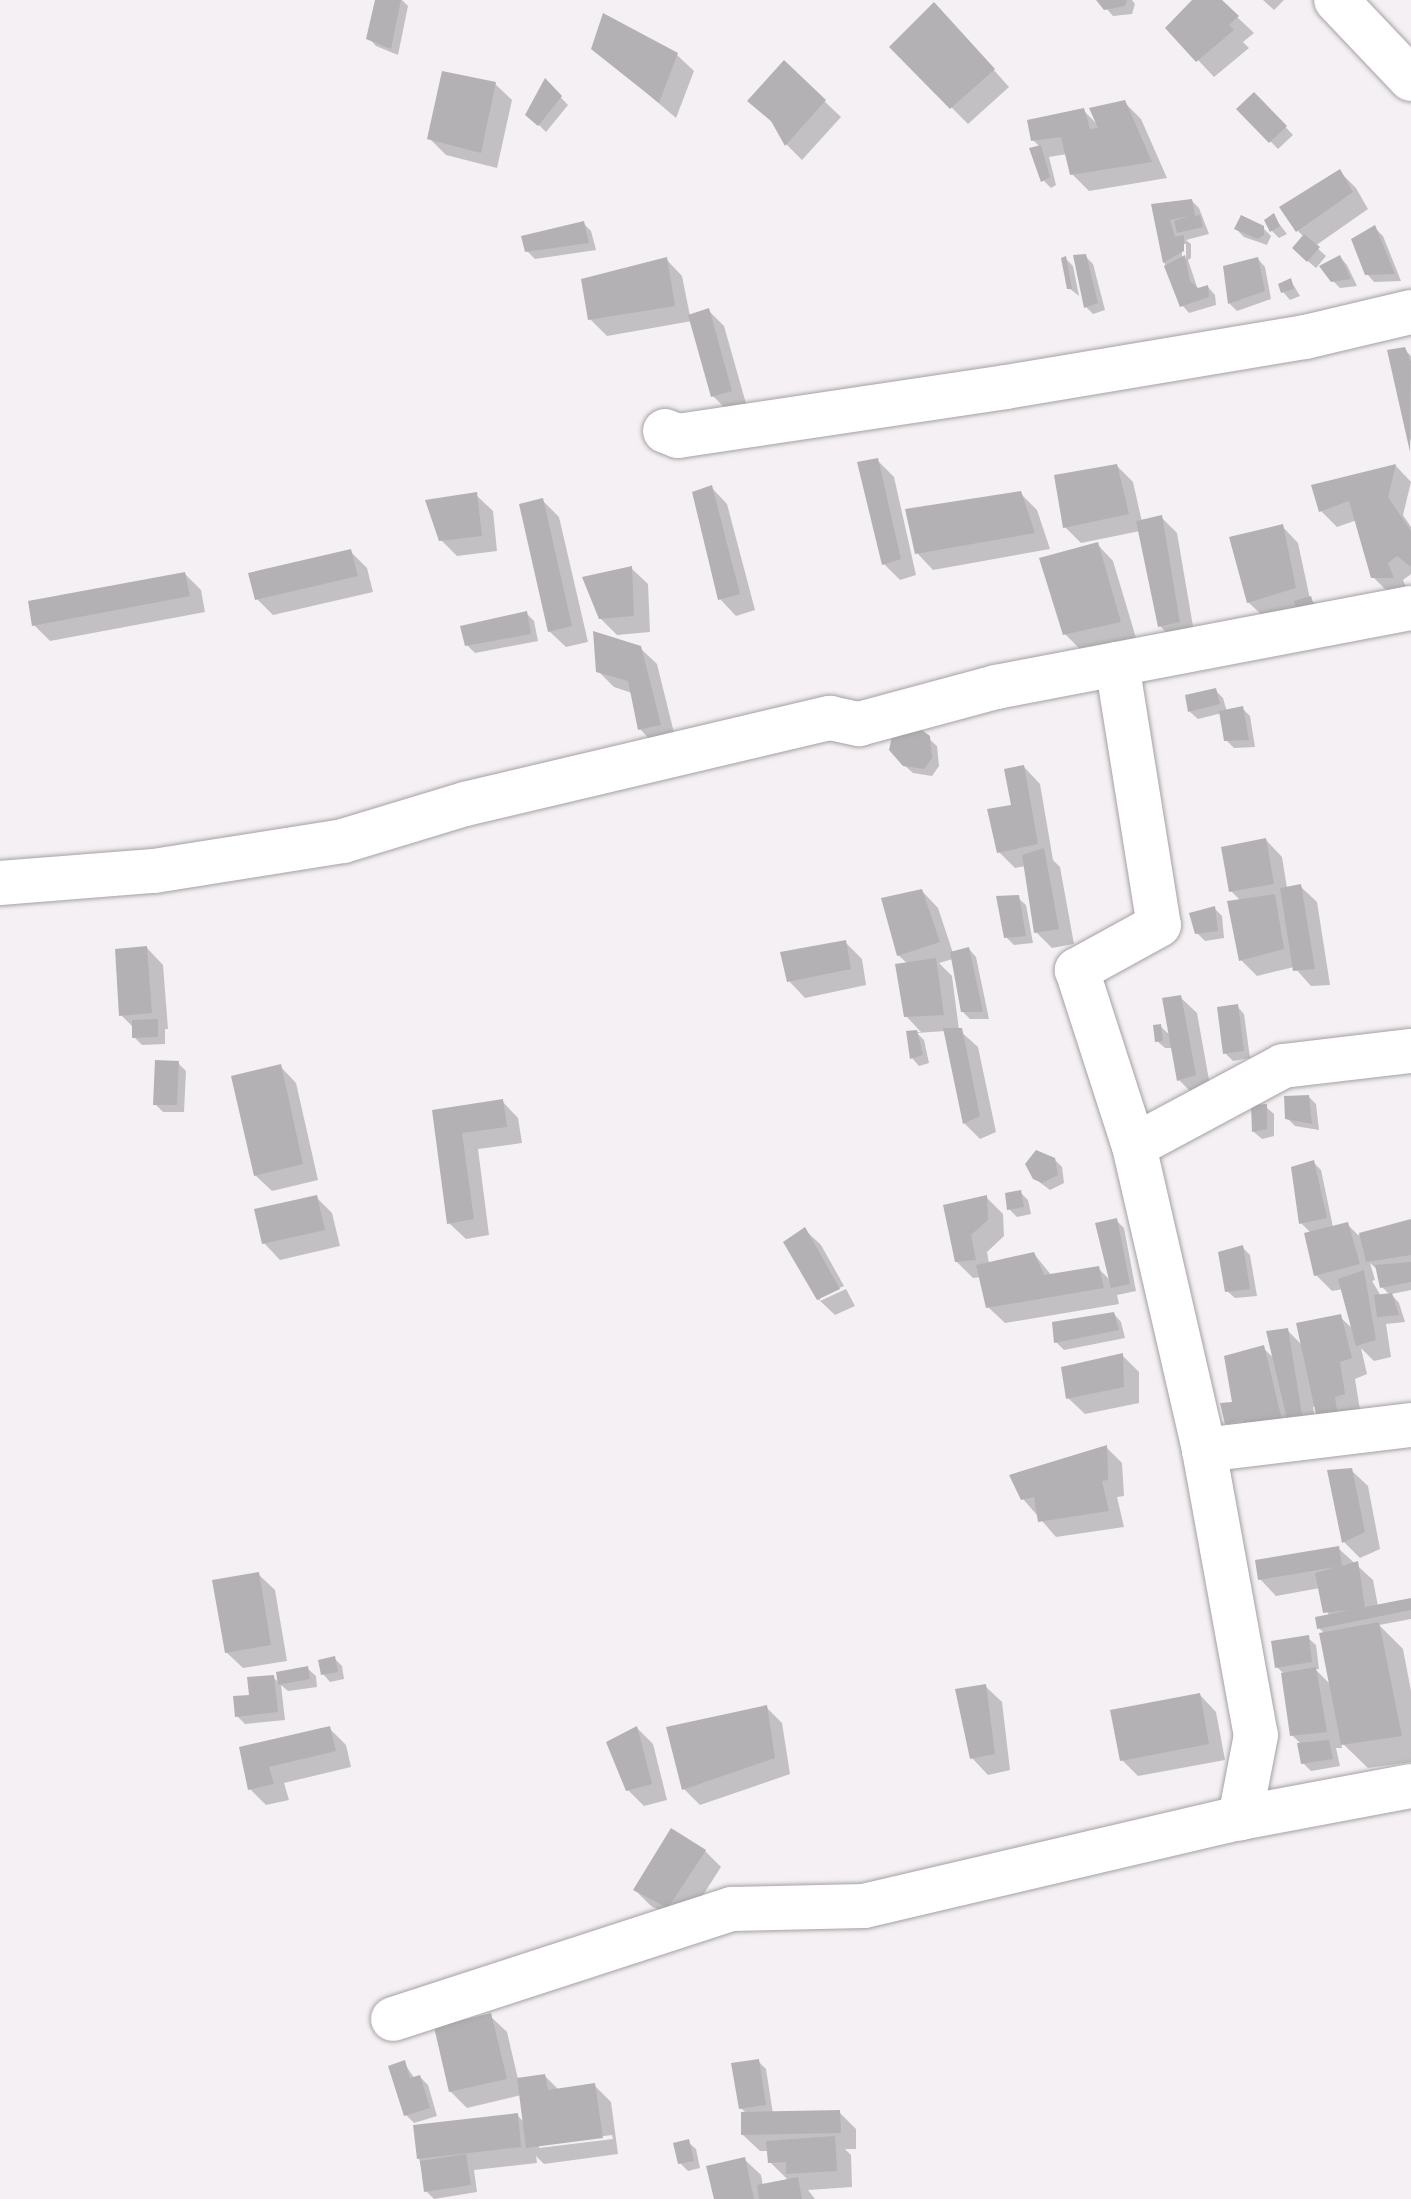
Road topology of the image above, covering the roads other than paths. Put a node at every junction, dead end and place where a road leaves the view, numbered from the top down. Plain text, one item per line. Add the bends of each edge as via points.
1 (1336, 0) edge
2 (1404, 60) edge
3 (1411, 312) edge
4 (665, 431) dead end
5 (1411, 608) edge
6 (1117, 664) junction
7 (0, 883) edge
8 (1411, 1051) edge
9 (1134, 1146) junction
10 (1411, 1425) edge
11 (1204, 1450) junction
12 (1411, 1786) edge
13 (1240, 1818) junction
14 (393, 2019) dead end

1 - 2 street
3 - 4 street via 1305,337 1006,387 678,436
5 - 6 street
6 - 7 street via 996,687 859,724 830,718 617,766 343,841 154,871
6 - 9 street via 1159,925 1077,970
8 - 9 street via 1283,1066
9 - 11 street
10 - 11 street
11 - 13 street via 1256,1735
12 - 13 street
13 - 14 street via 864,1906 732,1909

